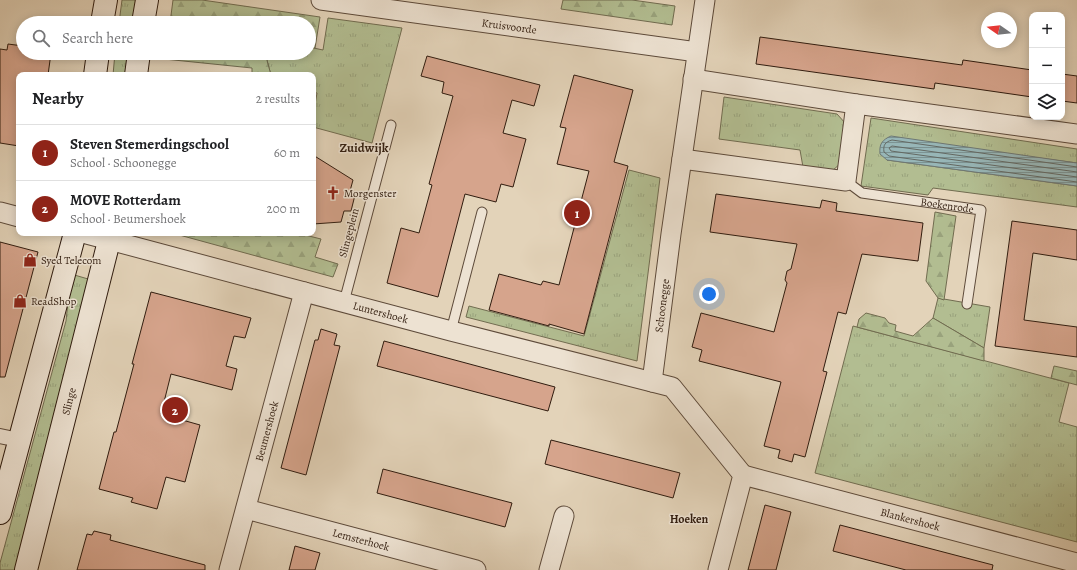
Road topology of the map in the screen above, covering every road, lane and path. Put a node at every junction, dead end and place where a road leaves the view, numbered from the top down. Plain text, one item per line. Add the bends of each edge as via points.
1 (106, 0) edge
2 (147, 0) edge
3 (321, 0) edge
4 (704, 0) edge
5 (348, 2) edge
6 (103, 16) edge
7 (144, 16) edge
8 (697, 52) junction
9 (97, 60) edge
10 (138, 60) edge
11 (95, 72) edge
12 (136, 72) edge
13 (693, 79) junction
14 (856, 104) junction
15 (391, 125) dead end
16 (1077, 134) edge
17 (682, 159) junction
18 (846, 181) junction
19 (0, 212) edge
20 (482, 212) dead end
21 (16, 216) edge
22 (74, 236) edge
23 (110, 236) edge
24 (304, 292) junction
25 (344, 302) junction
26 (968, 304) dead end
27 (451, 331) junction
28 (652, 382) junction
29 (9, 438) edge
30 (743, 475) junction
31 (246, 509) junction
32 (0, 513) edge
33 (564, 516) dead end
34 (1077, 563) edge
35 (26, 570) edge
36 (229, 570) edge
37 (476, 570) edge
38 (549, 570) edge
39 (718, 570) edge

1 - 6 main road
2 - 7 main road
3 - 5 street, Kruisvoorde
4 - 8 street, Schoonegge
5 - 8 street, Kruisvoorde
8 - 13 street, Schoonegge
9 - 11 main road
10 - 12 main road
13 - 14 street
13 - 17 street, Schoonegge
14 - 16 street
14 - 18 street
15 - 25 lane, Slingeplein
17 - 18 street, Boekenrode
17 - 28 street, Schoonegge
18 - 26 lane, Boekenrode via 862,193 981,210
19 - 21 street
20 - 27 lane
22 - 29 main road
23 - 24 street, Luntershoek
23 - 35 main road, Slinge
24 - 25 street, Luntershoek
24 - 31 street, Beumershoek
25 - 27 street, Luntershoek
27 - 28 street, Luntershoek
28 - 30 street via 672,387
29 - 32 main road
30 - 34 street, Blankershoek
30 - 39 street
31 - 36 street, Beumershoek
31 - 37 street, Lemsterhoek
33 - 38 street

